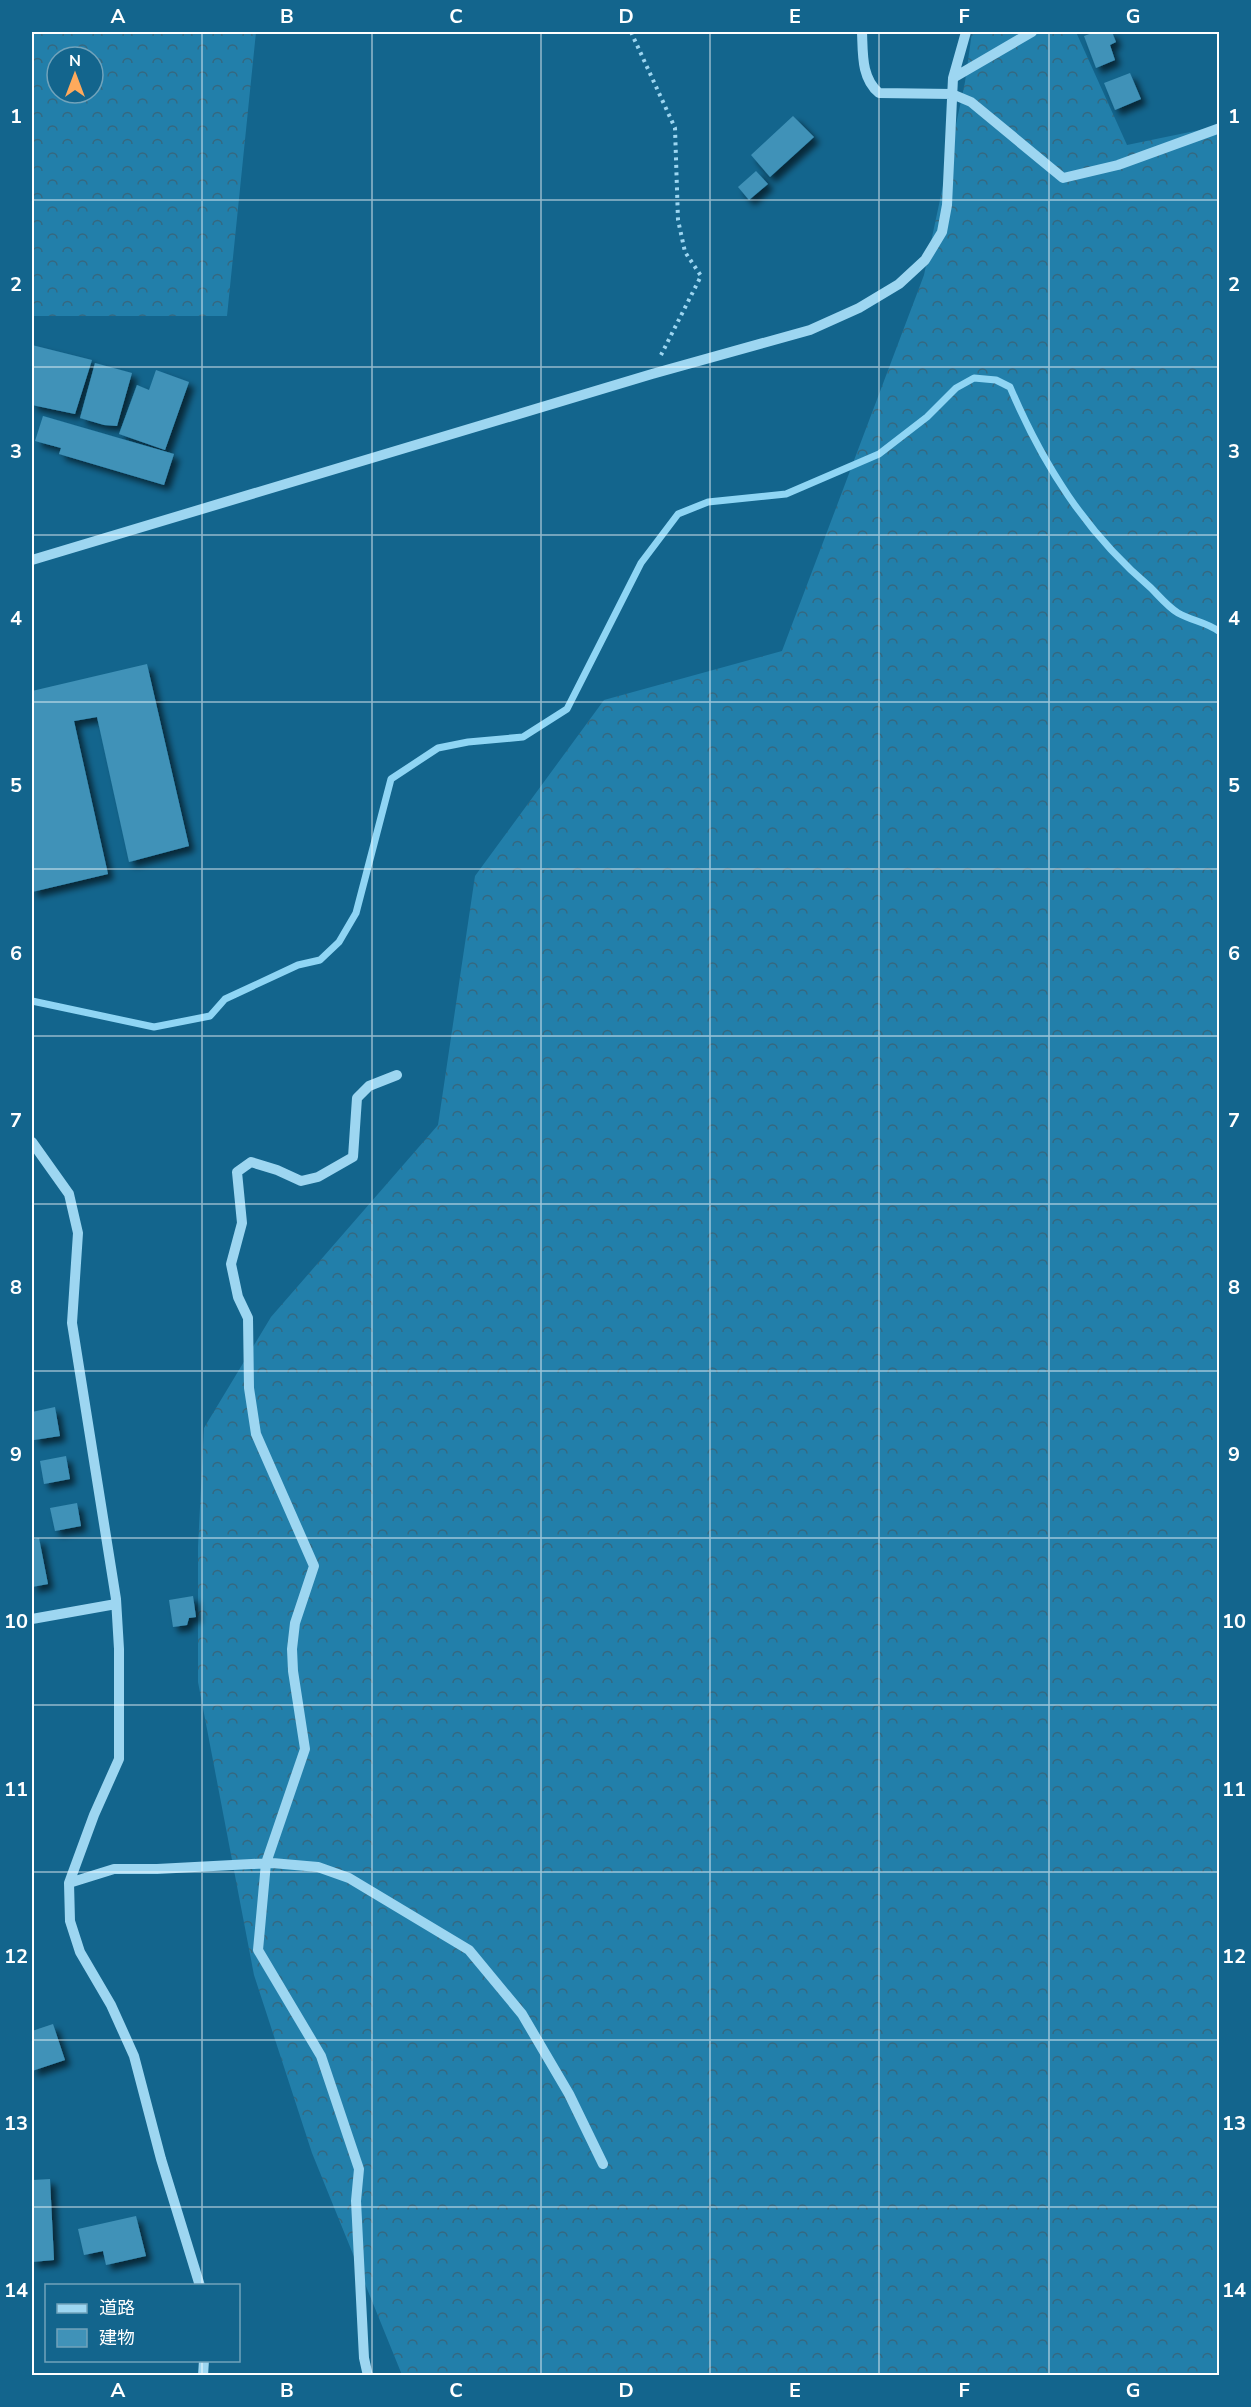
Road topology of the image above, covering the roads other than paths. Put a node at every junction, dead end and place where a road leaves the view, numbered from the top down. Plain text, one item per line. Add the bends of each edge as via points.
1 (862, 32) edge
2 (966, 32) edge
3 (1032, 32) edge
4 (954, 78) junction
5 (952, 94) junction
6 (1220, 128) edge
7 (32, 560) edge
8 (398, 1075) dead end
9 (32, 1142) edge
10 (116, 1604) junction
11 (32, 1619) edge
12 (266, 1863) junction
13 (69, 1883) junction
14 (603, 2164) dead end
15 (199, 2284) edge
16 (368, 2376) edge

1 - 5 street via 863,62 871,86 879,93
2 - 4 street
3 - 4 street
4 - 5 street
5 - 6 street via 971,102 1063,178 1118,165
5 - 7 street via 947,205 942,232 925,260 899,284 859,308 810,330
8 - 12 street via 369,1086 357,1098 353,1157 318,1177 301,1180 252,1162 237,1172 242,1223 231,1264 237,1297 248,1318 249,1388 256,1434 314,1566 295,1623 292,1649 304,1749
9 - 10 street via 69,1194 78,1233 72,1323
10 - 11 street
10 - 13 street via 120,1649 119,1759
12 - 13 street via 114,1869
12 - 14 street via 318,1867 349,1878 469,1950 522,2014 569,2094
12 - 16 street via 258,1950 321,2056 359,2169 356,2201
13 - 15 street via 70,1921 80,1952 111,2005 134,2056

